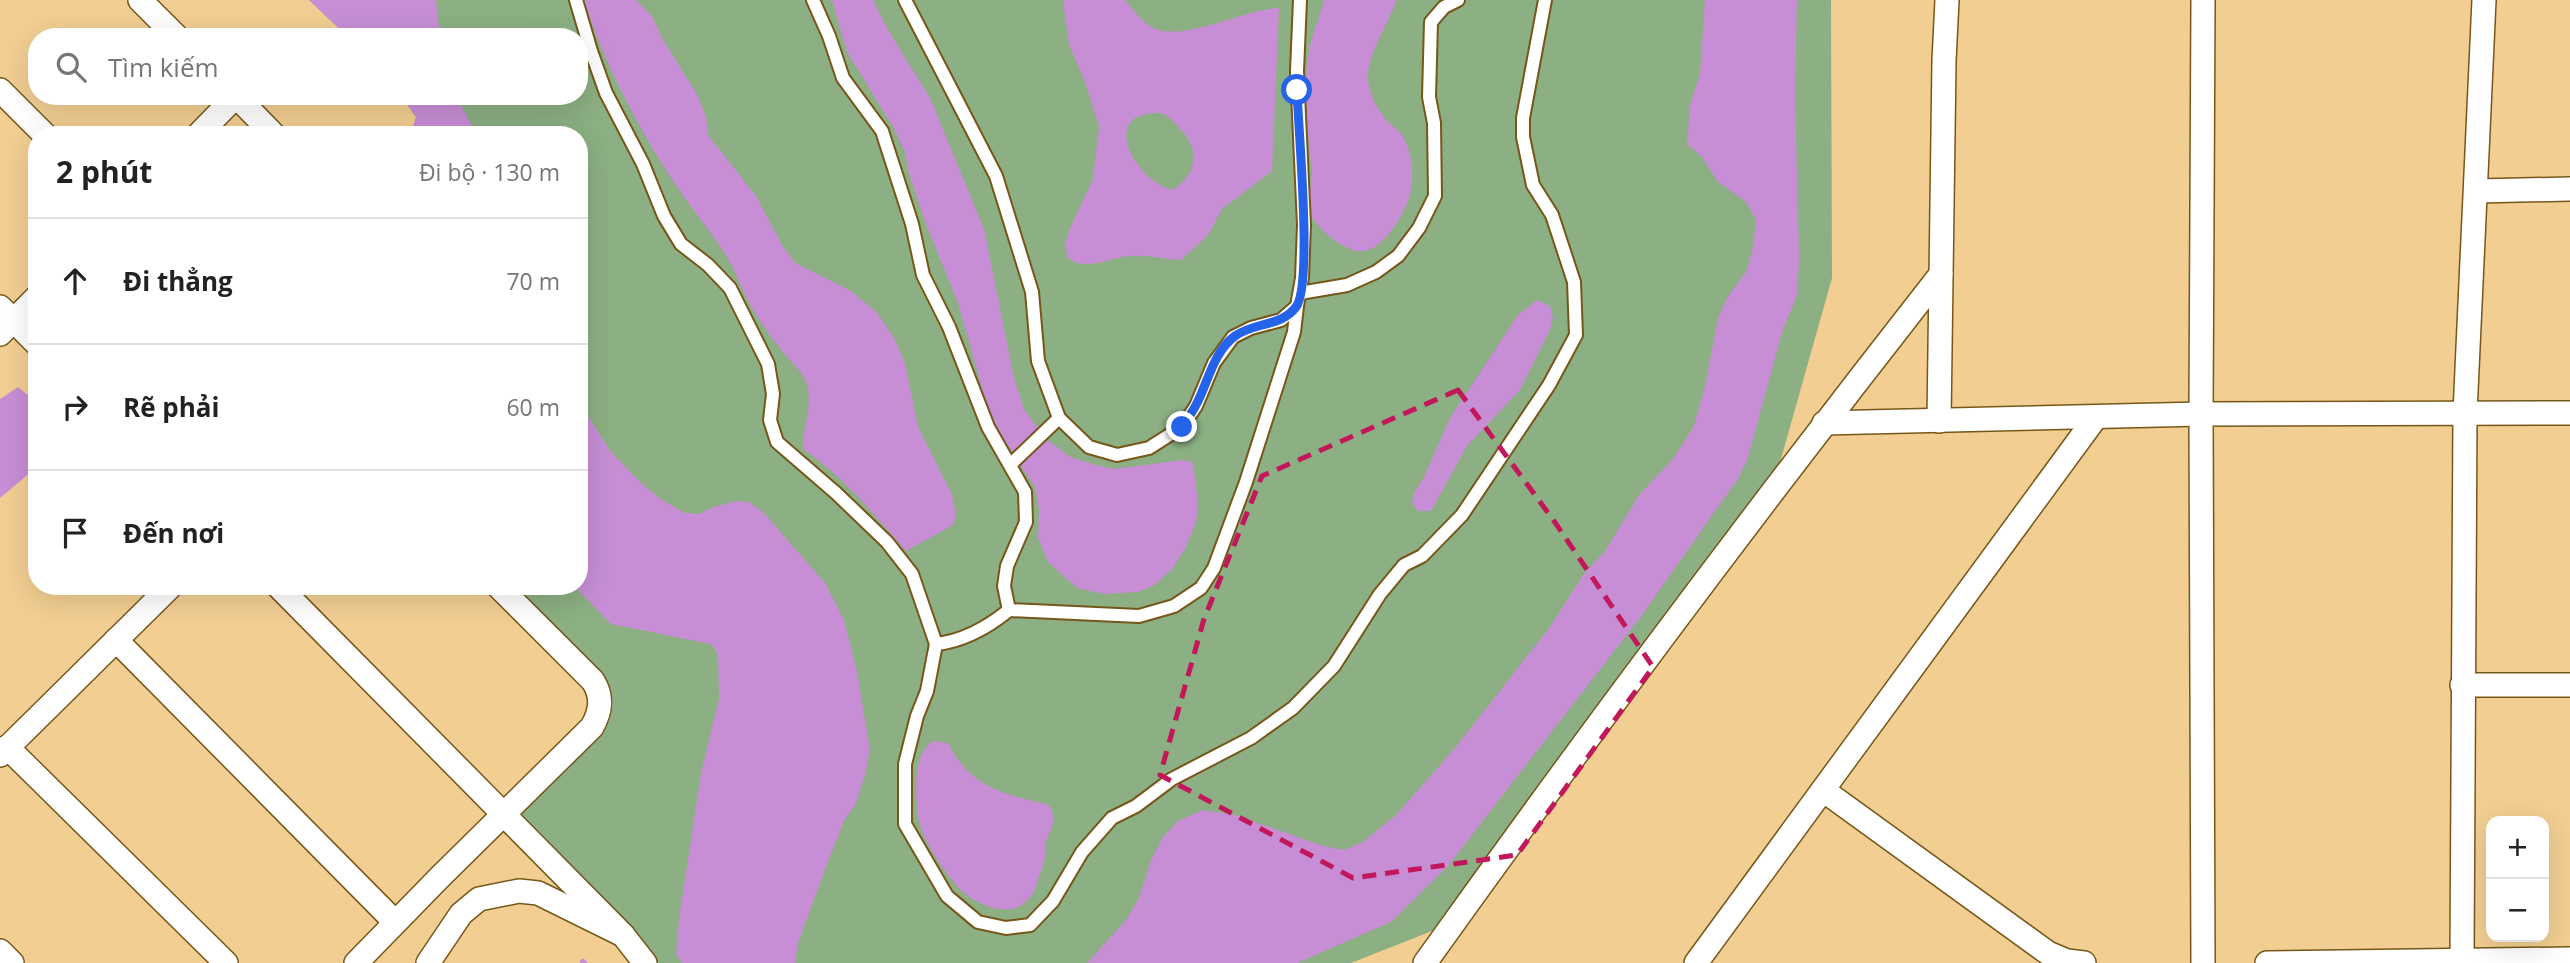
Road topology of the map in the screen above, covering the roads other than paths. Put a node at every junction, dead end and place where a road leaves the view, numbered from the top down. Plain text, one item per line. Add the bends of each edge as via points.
1 (140, 0) edge
2 (576, 0) edge
3 (813, 0) edge
4 (905, 0) edge
5 (1300, 0) edge
6 (1458, 0) edge
7 (1545, 0) edge
8 (1947, 0) edge
9 (2203, 0) edge
10 (2484, 0) edge
11 (168, 28) edge
12 (584, 28) edge
13 (588, 41) edge
14 (0, 90) edge
15 (227, 105) edge
16 (245, 105) edge
17 (36, 126) edge
18 (207, 126) edge
19 (265, 126) edge
20 (2570, 189) edge
21 (2476, 191) junction
22 (1941, 274) junction
23 (1299, 299) junction
24 (28, 304) edge
25 (4, 321) edge
26 (28, 338) edge
27 (2465, 413) junction
28 (2570, 413) edge
29 (2201, 414) junction
30 (2096, 417) junction
31 (1056, 421) junction
32 (1939, 421) junction
33 (1824, 423) junction
34 (1012, 463) junction
35 (162, 595) edge
36 (287, 595) edge
37 (507, 595) edge
38 (1009, 610) junction
39 (116, 640) junction
40 (936, 644) junction
41 (2570, 684) edge
42 (2462, 685) junction
43 (4, 751) edge
44 (1823, 790) junction
45 (503, 815) junction
46 (395, 922) junction
47 (623, 935) junction
48 (0, 951) edge
49 (2570, 959) edge
50 (2462, 961) junction
51 (12, 963) edge
52 (226, 963) edge
53 (356, 963) edge
54 (428, 963) edge
55 (645, 963) edge
56 (1425, 963) edge
57 (1696, 963) edge
58 (2084, 963) edge
59 (2203, 963) edge
60 (2267, 963) edge

1 - 11 street
2 - 12 lane
3 - 34 lane via 843,78 882,131 923,275 988,427
4 - 31 lane via 996,176 1032,292 1038,361
5 - 23 lane via 1297,71 1304,225
6 - 23 lane via 1431,22 1429,97 1435,196 1419,228 1398,256 1376,272
7 - 40 lane via 1523,137 1532,185 1552,215 1574,282 1576,335 1549,385 1462,514 1422,556 1404,565 1334,666 1293,708 1251,738 1172,779 1112,818 1082,852 1053,901 1030,925 1006,928 978,922 947,896 905,824 905,764
8 - 22 street
9 - 29 street
10 - 21 street
13 - 40 lane via 606,93 664,216 681,244 730,288 768,364 777,442 887,542 912,573
14 - 17 street
15 - 18 street
16 - 19 street
20 - 21 street
21 - 27 street
22 - 32 street
22 - 33 street
23 - 31 lane via 1281,320 1234,337 1214,363 1182,427 1149,447 1117,455 1089,447
23 - 38 lane via 1280,380 1242,493 1214,568 1201,588 1174,606 1139,616
24 - 25 street
25 - 26 street
27 - 28 street
27 - 29 street
27 - 42 street
29 - 30 street
29 - 59 street
30 - 32 street
30 - 44 street
31 - 34 lane
32 - 33 street
33 - 56 street via 1544,796
34 - 38 lane via 1025,492 1026,522 1007,566 1004,586
35 - 39 street
36 - 45 street
37 - 45 street via 589,675 600,696 592,727
38 - 40 lane via 956,642
39 - 43 street
39 - 46 street
41 - 42 street
42 - 50 street
43 - 52 street
44 - 57 street
44 - 58 street via 2048,953
45 - 46 street
45 - 47 street
46 - 53 street
47 - 54 street via 538,893 519,891 479,899 461,914
47 - 55 street
48 - 51 street
49 - 50 street
50 - 60 street

